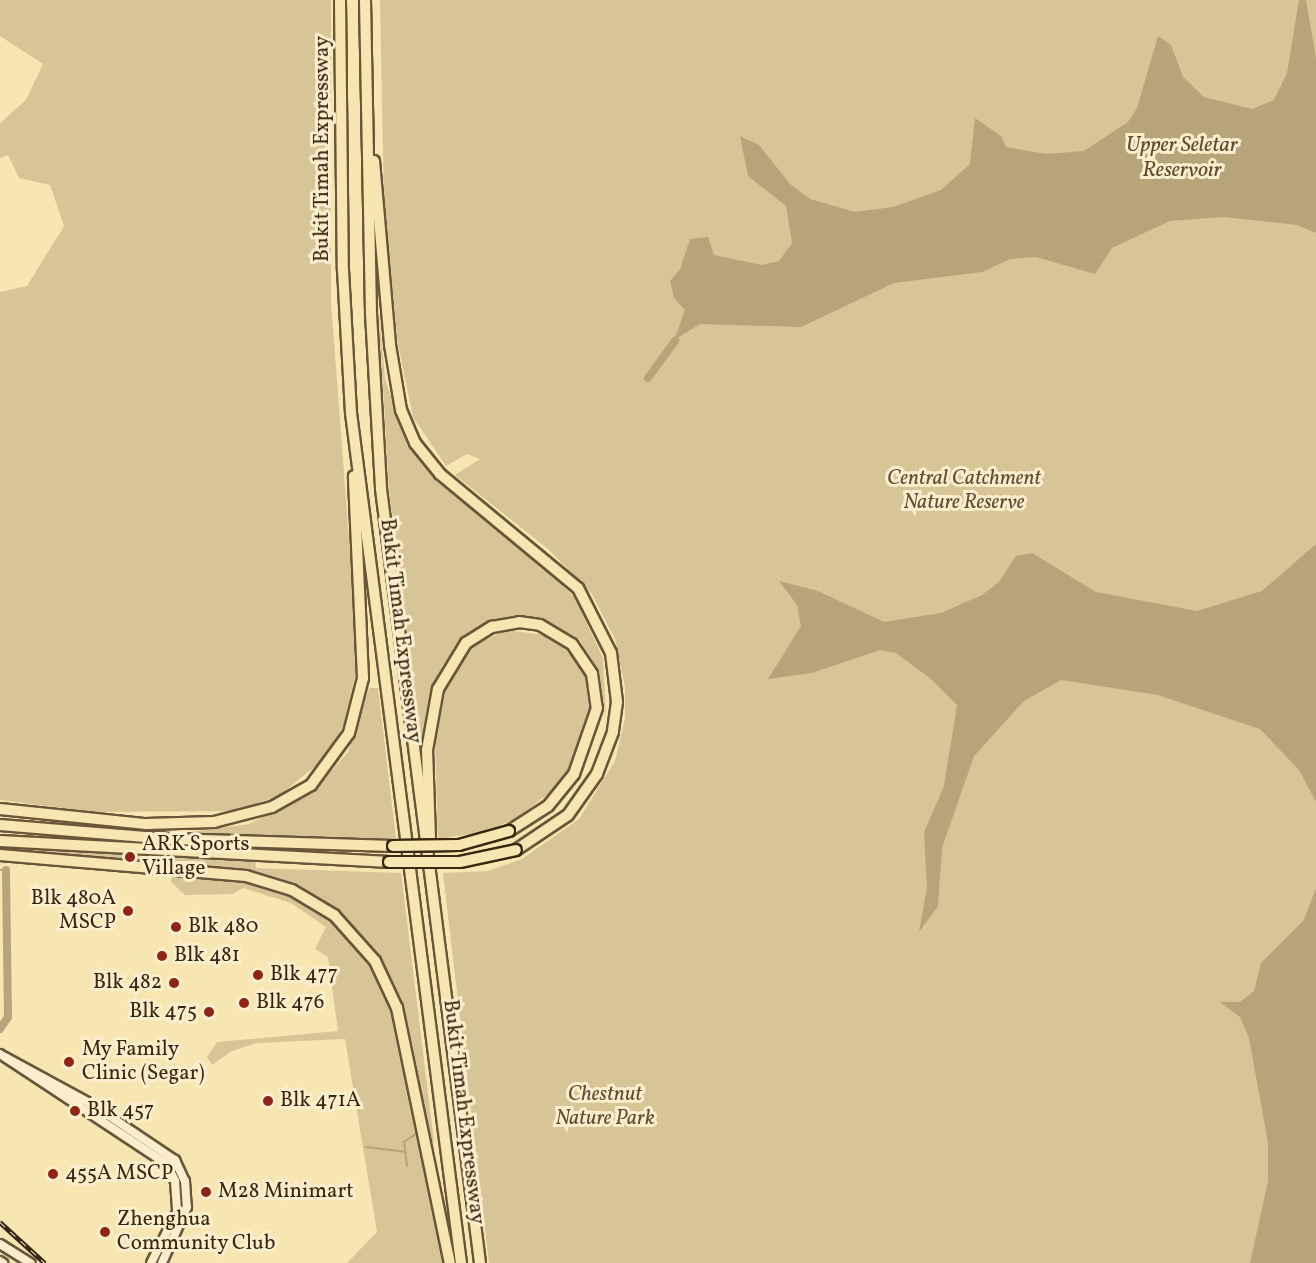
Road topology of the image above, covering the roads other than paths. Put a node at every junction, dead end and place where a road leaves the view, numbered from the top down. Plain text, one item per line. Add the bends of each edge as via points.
1 (340, 0) edge
2 (365, 0) edge
3 (369, 147) junction
4 (351, 413) junction
5 (0, 809) edge
6 (1, 825) edge
7 (0, 841) edge
8 (0, 855) edge
9 (430, 866) junction
10 (3, 1055) edge
11 (0, 1244) edge
12 (31, 1263) edge
13 (151, 1263) edge
14 (162, 1263) edge
15 (450, 1263) edge
16 (461, 1263) edge
17 (480, 1263) edge

1 - 4 highway, Bukit Timah Expressway via 343,270
2 - 3 highway, Bukit Timah Expressway
3 - 7 highway, bridge via 375,166 390,345 401,410 416,443 440,474 578,588 611,653 616,712 597,774 568,814 516,850 438,863
3 - 9 highway, Bukit Timah Expressway via 373,379 381,489
4 - 5 highway via 363,678 356,717 336,757 311,785 272,807 184,824
4 - 16 highway, Bukit Timah Expressway
6 - 9 highway, bridge via 172,839 424,847 459,845 509,831 548,806 574,774 597,708 592,674 572,644 540,625 519,622 492,627 466,643 438,689 427,750
8 - 15 highway via 237,875 313,901 360,941 390,988
9 - 17 highway, Bukit Timah Expressway
10 - 13 street via 167,1164 178,1192 177,1212
10 - 14 street via 86,1101 175,1160 184,1181 187,1207
11 - 12 main road

